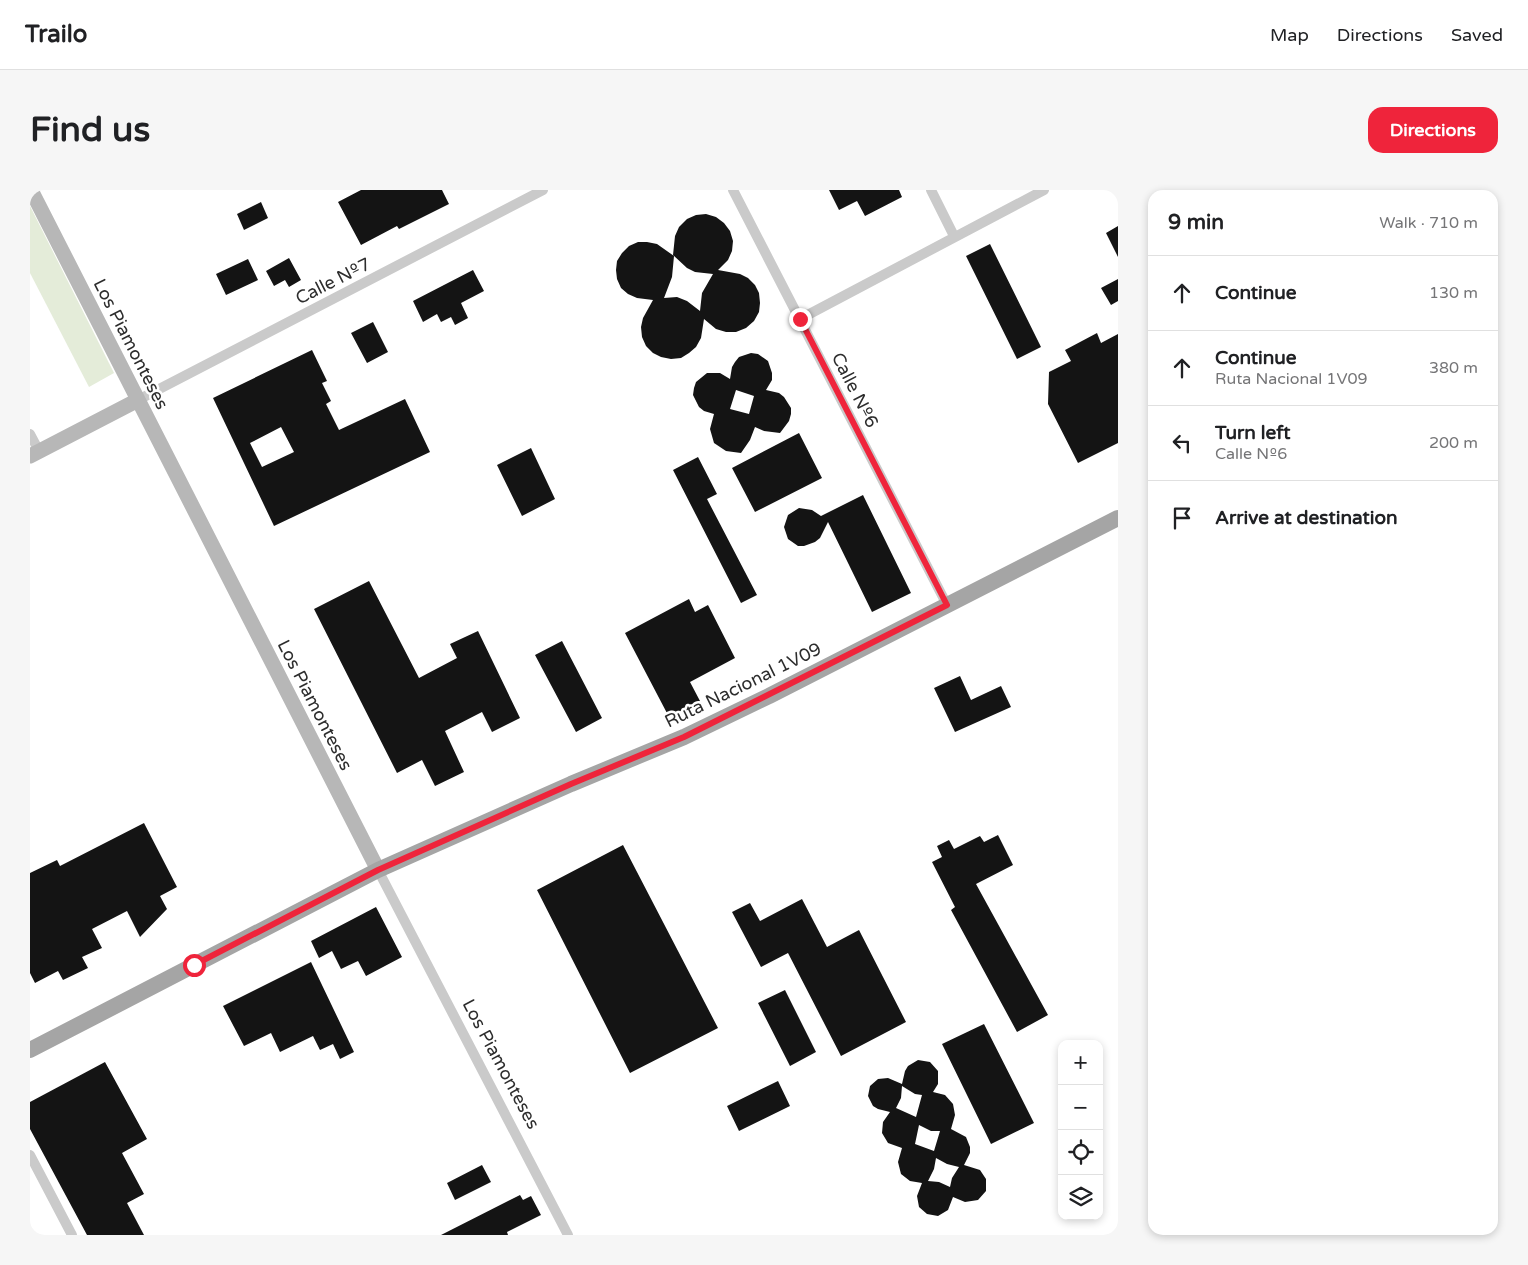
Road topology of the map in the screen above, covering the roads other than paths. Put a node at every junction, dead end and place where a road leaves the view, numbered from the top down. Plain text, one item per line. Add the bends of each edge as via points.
1 (31, 190) edge
2 (543, 190) edge
3 (733, 190) edge
4 (932, 190) edge
5 (1044, 190) edge
6 (954, 236) junction
7 (800, 319) junction
8 (138, 400) junction
9 (30, 434) edge
10 (35, 454) edge
11 (1118, 518) edge
12 (947, 605) junction
13 (378, 870) junction
14 (30, 1050) edge
15 (30, 1155) edge
16 (72, 1235) edge
17 (568, 1235) edge

1 - 8 main road, Los Piamonteses
2 - 8 street, Calle Nº7
3 - 7 street, Calle Nº6
4 - 6 street
5 - 6 street
6 - 7 street
7 - 12 street, Calle Nº6
8 - 10 main road
8 - 13 main road, Los Piamonteses
9 - 10 street
11 - 12 main road, Ruta Nacional 1V09
12 - 13 main road, Ruta Nacional 1V09 via 684,737
13 - 14 main road, Ruta Nacional 1V09
13 - 17 street, Los Piamonteses
15 - 16 street

